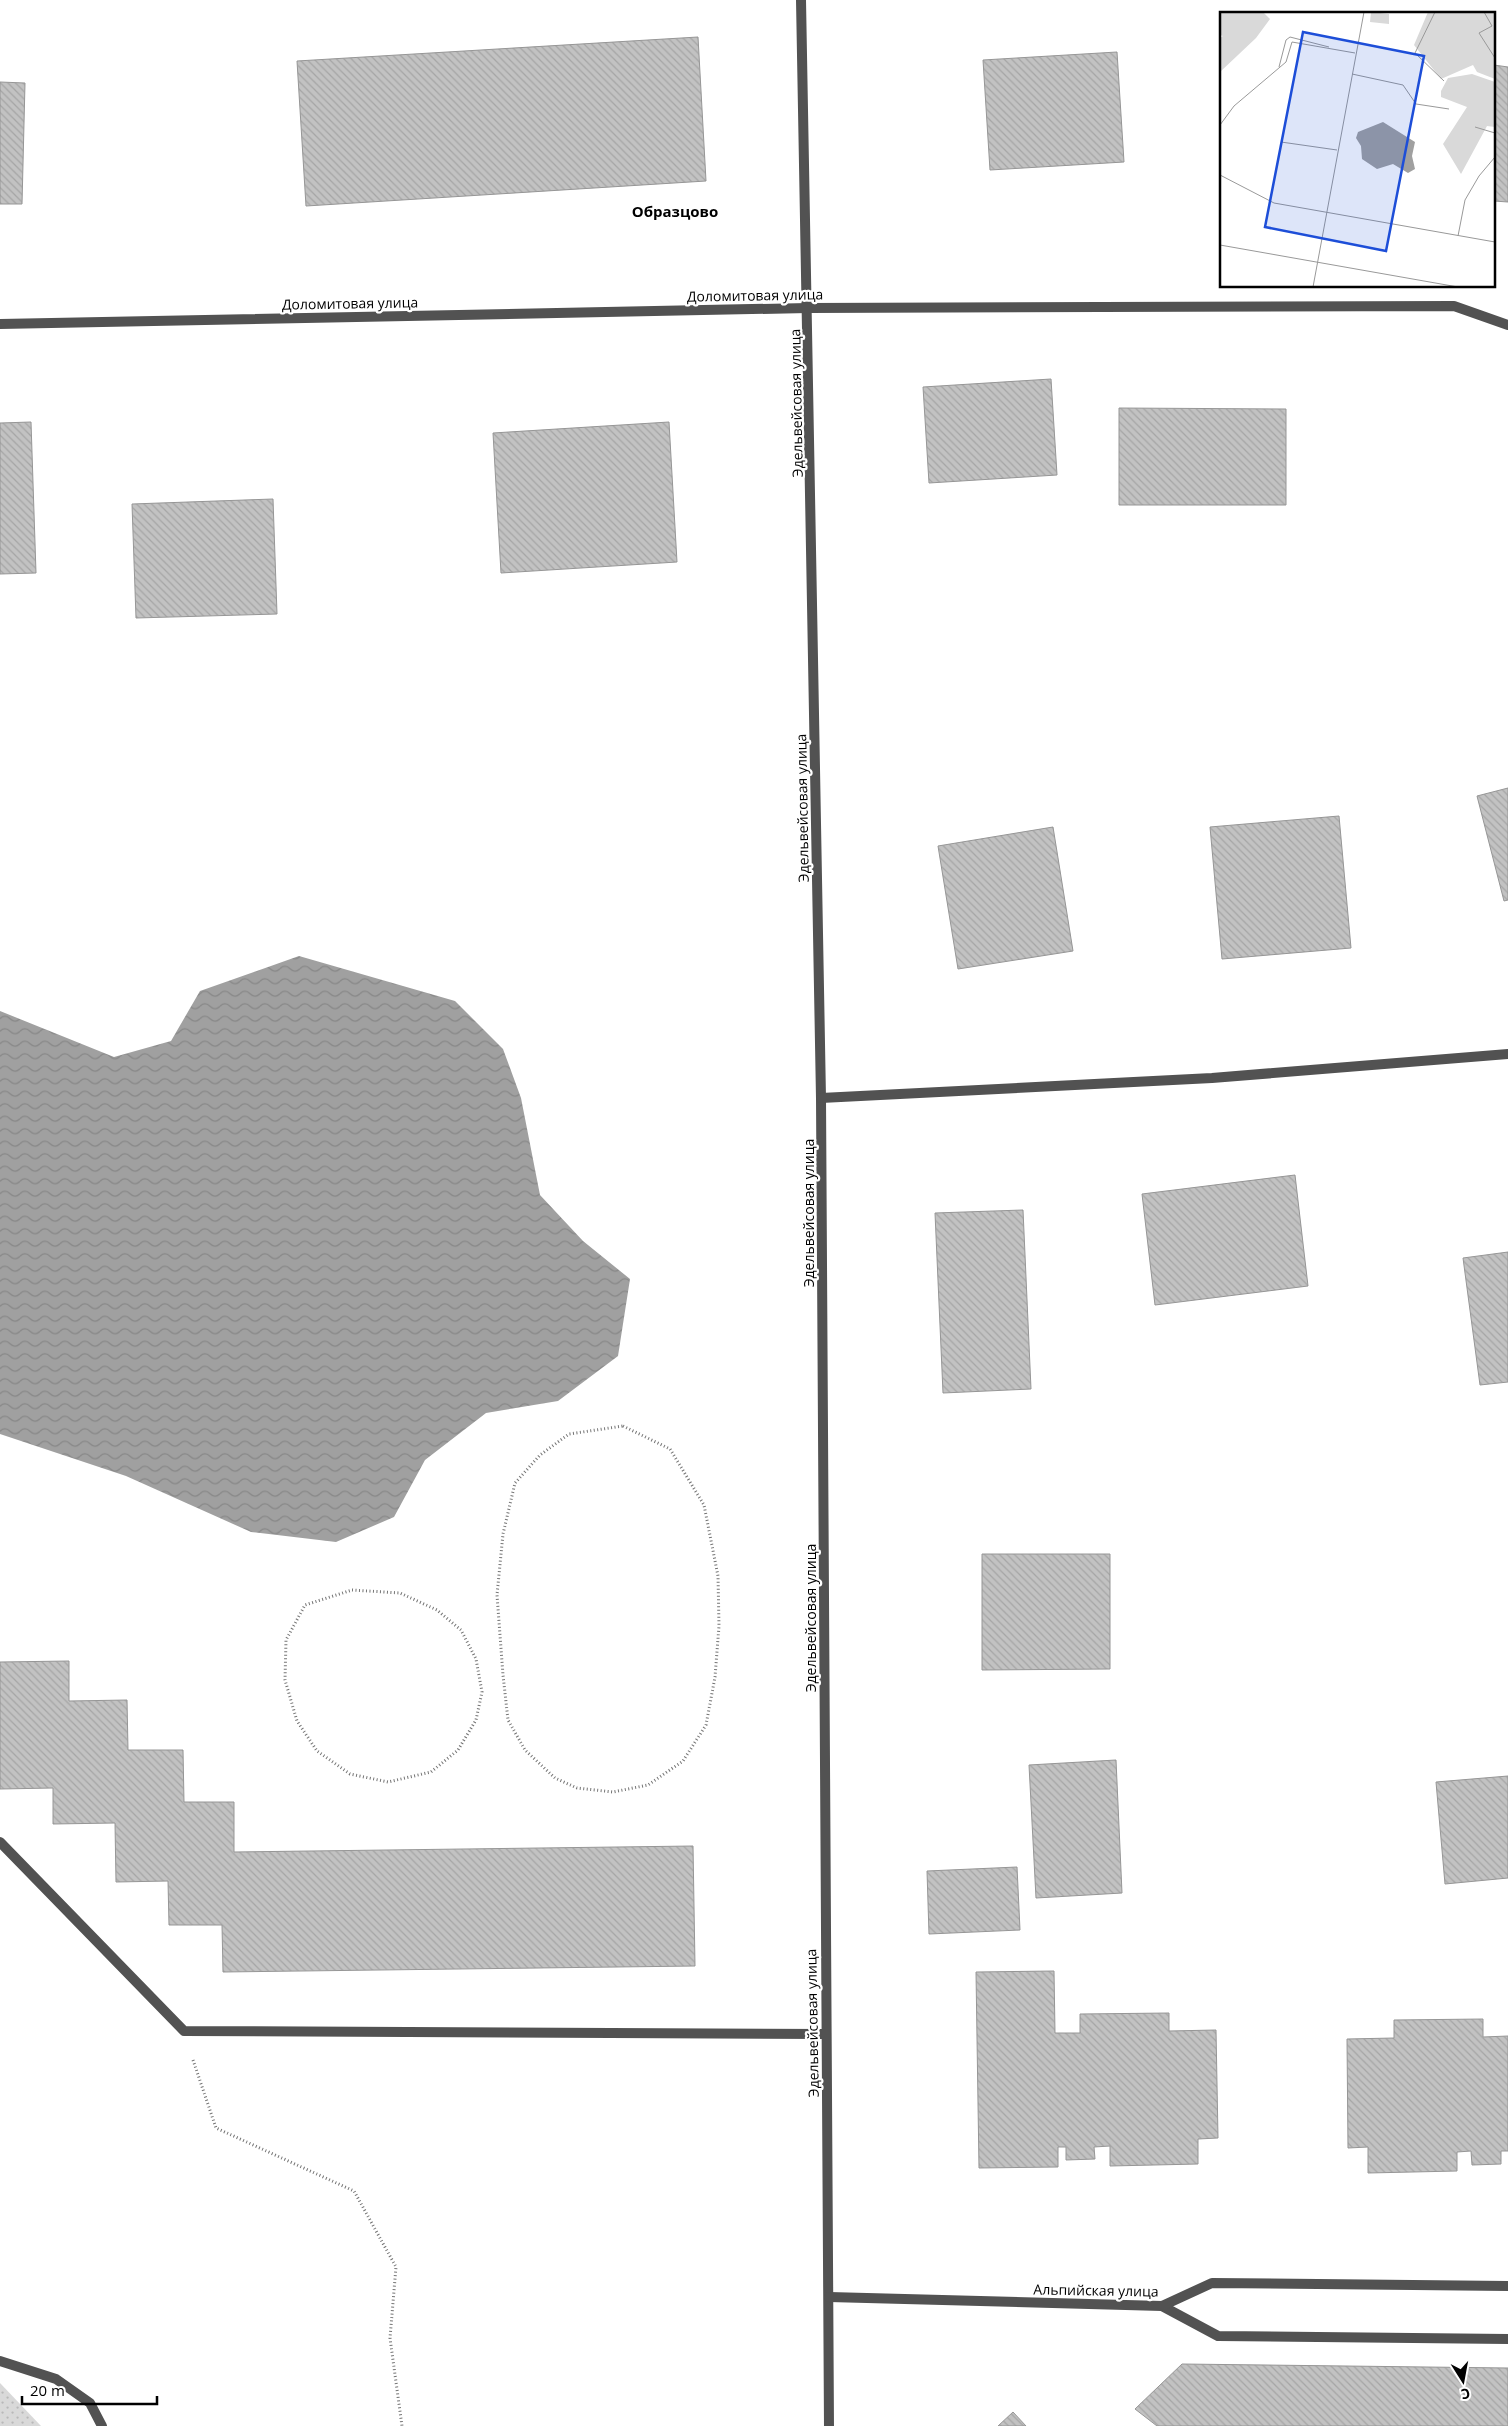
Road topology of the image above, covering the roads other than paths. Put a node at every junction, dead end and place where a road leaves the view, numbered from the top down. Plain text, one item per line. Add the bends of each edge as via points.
1 (802, 0) edge
2 (808, 308) junction
3 (0, 324) edge
4 (1508, 325) edge
5 (1508, 1054) edge
6 (821, 1098) junction
7 (0, 1842) edge
8 (826, 2034) junction
9 (1508, 2286) edge
10 (829, 2297) junction
11 (1162, 2306) junction
12 (1508, 2338) edge
13 (0, 2361) edge
14 (102, 2426) edge
15 (829, 2426) edge

1 - 2 street, Эдельвейсовая улица
2 - 3 street, Доломитовая улица
2 - 4 street, Доломитовая улица via 1454,306
2 - 6 street, Эдельвейсовая улица
5 - 6 street via 1212,1078
6 - 8 street, Эдельвейсовая улица
7 - 8 street via 184,2031
8 - 10 street, Эдельвейсовая улица
9 - 11 street, Альпийская улица via 1212,2283
10 - 11 street, Альпийская улица
10 - 15 street, Эдельвейсовая улица
11 - 12 street via 1218,2336
13 - 14 street via 56,2379 90,2403

